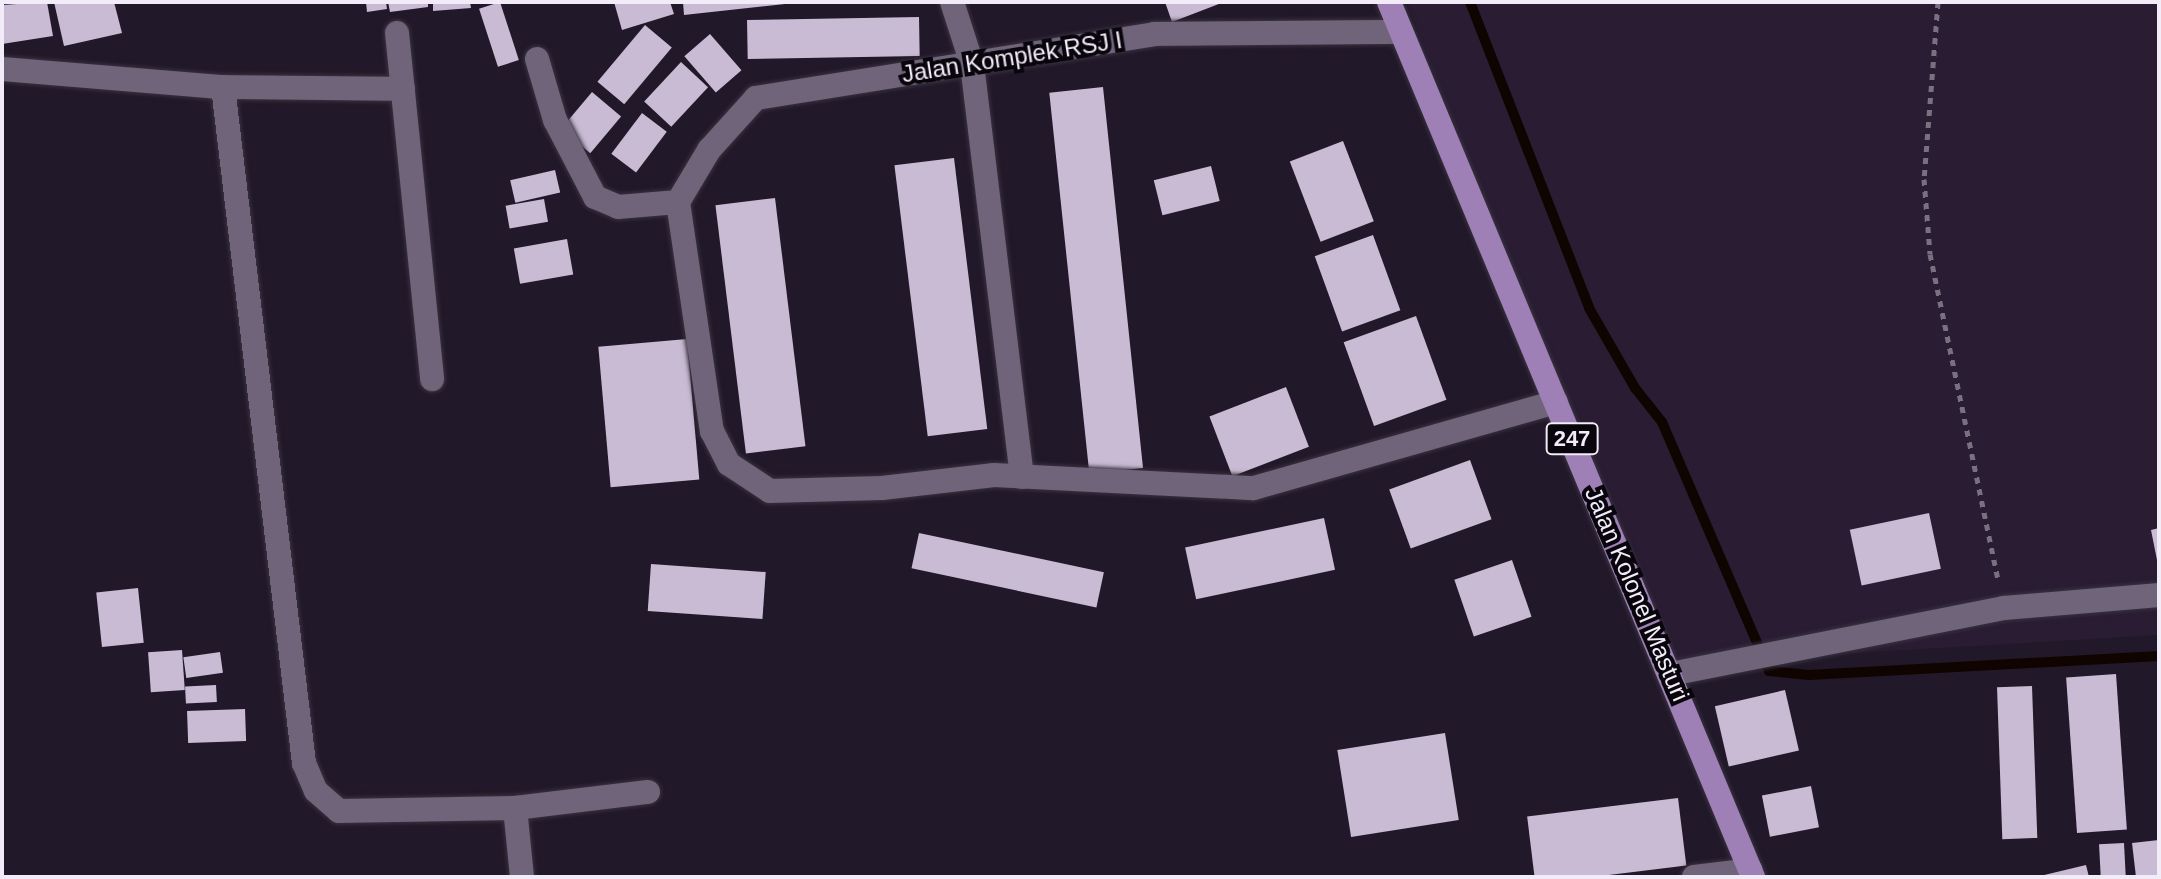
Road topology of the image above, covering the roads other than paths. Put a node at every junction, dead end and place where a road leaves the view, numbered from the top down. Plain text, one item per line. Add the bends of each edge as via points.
1 (952, 2) edge
2 (1389, 2) edge
3 (1401, 32) junction
4 (397, 33) dead end
5 (537, 59) dead end
6 (972, 64) junction
7 (2, 69) edge
8 (223, 87) junction
9 (403, 89) junction
10 (678, 202) junction
11 (432, 379) dead end
12 (1556, 402) junction
13 (1022, 477) junction
14 (2159, 595) edge
15 (1671, 674) junction
16 (648, 792) dead end
17 (515, 808) junction
18 (1752, 873) edge
19 (522, 877) edge
20 (1694, 877) edge

1 - 6 street
2 - 3 main road, Jalan Kolonel Masturi / 247
3 - 6 street, Jalan Komplek RSJ I via 1154,34
3 - 12 main road, Jalan Kolonel Masturi / 247
4 - 9 street
5 - 10 street via 555,120 595,197 618,207
6 - 10 street, Jalan Komplek RSJ I via 756,98 709,150
6 - 13 street
7 - 8 street
8 - 9 street
8 - 17 street via 304,763 316,791 339,811
9 - 11 street
10 - 13 street via 712,431 729,464 770,491
12 - 13 street via 1254,488
12 - 15 main road, Jalan Kolonel Masturi / 247
14 - 15 street via 2004,608
15 - 18 main road, Jalan Kolonel Masturi / 247
16 - 17 street
17 - 19 street
18 - 20 street

